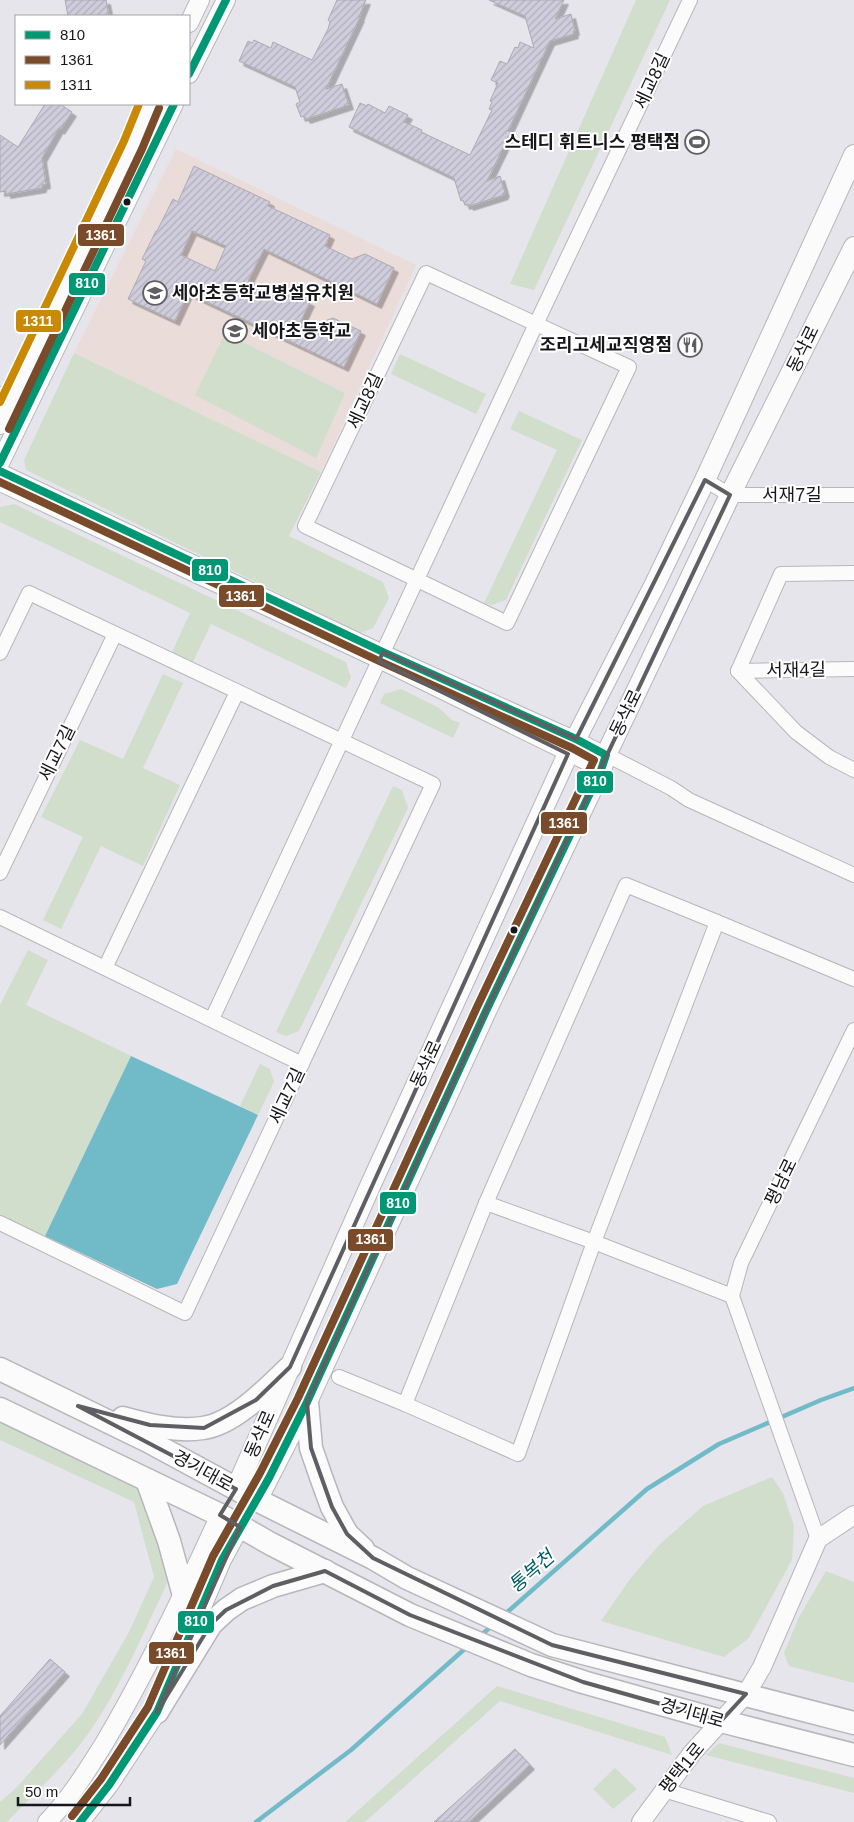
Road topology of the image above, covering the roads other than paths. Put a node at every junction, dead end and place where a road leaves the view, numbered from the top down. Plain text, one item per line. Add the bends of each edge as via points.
1 (200, 0) edge
2 (226, 0) edge
3 (690, 0) edge
4 (190, 21) edge
5 (190, 72) edge
6 (150, 105) edge
7 (172, 109) edge
8 (854, 154) edge
9 (854, 247) edge
10 (536, 324) junction
11 (6, 397) edge
12 (0, 425) edge
13 (0, 463) edge
14 (0, 471) edge
15 (705, 480) junction
16 (0, 484) edge
17 (854, 495) edge
18 (730, 496) junction
19 (854, 573) edge
20 (417, 579) junction
21 (115, 634) junction
22 (0, 652) edge
23 (381, 657) junction
24 (854, 669) edge
25 (738, 671) junction
26 (237, 692) junction
27 (342, 742) junction
28 (572, 747) junction
29 (604, 762) junction
30 (854, 770) edge
31 (0, 873) edge
32 (854, 875) edge
33 (0, 917) edge
34 (717, 922) junction
35 (105, 968) junction
36 (854, 979) edge
37 (212, 1019) junction
38 (854, 1030) edge
39 (302, 1064) junction
40 (486, 1203) junction
41 (0, 1223) edge
42 (594, 1242) junction
43 (732, 1296) junction
44 (290, 1367) junction
45 (0, 1369) edge
46 (339, 1377) dead end
47 (307, 1402) junction
48 (405, 1404) junction
49 (78, 1406) junction
50 (0, 1409) edge
51 (147, 1480) junction
52 (236, 1489) junction
53 (257, 1500) junction
54 (220, 1515) junction
55 (854, 1515) edge
56 (240, 1527) junction
57 (818, 1539) junction
58 (373, 1558) junction
59 (325, 1571) junction
60 (183, 1592) junction
61 (746, 1694) junction
62 (157, 1712) junction
63 (721, 1721) junction
64 (854, 1723) edge
65 (854, 1755) edge
66 (664, 1790) junction
67 (755, 1820) edge
68 (47, 1822) edge
69 (80, 1822) edge
70 (641, 1822) edge
71 (769, 1822) edge

1 - 4 street
2 - 5 street
3 - 10 street, 세교8길
6 - 11 street via 134,144
7 - 13 street
8 - 15 main road, 동삭로
9 - 18 main road, 동삭로
10 - 20 street, 세교8길
10 - 20 street, 세교8길 via 629,367 507,623
10 - 20 street, 세교8길 via 426,273 305,526
11 - 12 street
14 - 23 street
15 - 18 street
15 - 28 main road, 동삭로
16 - 23 street
17 - 18 street, 서재7길
18 - 29 main road, 동삭로
19 - 25 street via 781,574
20 - 23 street, 세교8길
21 - 22 street, 세교7길 via 29,593
21 - 26 street, 세교7길
21 - 31 street, 세교7길
23 - 27 street
23 - 28 street
24 - 25 street, 서재4길
25 - 30 street via 796,732 829,757
26 - 27 street, 세교7길
26 - 35 street
27 - 37 street
27 - 39 street, 세교7길 via 433,784
28 - 29 street
28 - 44 main road, 동삭로
29 - 32 street via 671,788 689,800
29 - 47 main road, 동삭로
33 - 35 street
34 - 36 street
34 - 40 street via 626,885
34 - 42 street
35 - 37 street
37 - 39 street
38 - 43 street, 평남로 via 741,1263
39 - 41 street, 세교7길 via 185,1313
40 - 42 street
40 - 48 street
42 - 43 street
42 - 48 street via 518,1454
43 - 57 street
44 - 49 main road via 256,1400 204,1428 150,1425
44 - 52 main road, 동삭로
45 - 49 main road, 경기대로
46 - 48 street
47 - 53 main road, 동삭로
47 - 58 main road via 311,1448 332,1507 347,1534
49 - 52 main road, 경기대로
50 - 51 main road, 경기대로
51 - 54 main road, 경기대로
51 - 60 main road
52 - 53 main road, 경기대로
52 - 54 main road
53 - 56 main road, 동삭로
53 - 58 main road, 경기대로
54 - 56 main road, 경기대로
54 - 60 street
55 - 57 street
56 - 59 main road, 경기대로
56 - 62 street, 동삭로 via 222,1560
57 - 61 street, 평택1로 via 762,1667
58 - 61 main road, 경기대로 via 408,1578 552,1645
59 - 62 main road via 274,1586 242,1599 226,1610 211,1624
59 - 63 main road, 경기대로 via 410,1615 531,1665
60 - 68 street via 133,1695 94,1760
61 - 63 street, 평택1로
61 - 64 main road, 경기대로
62 - 69 street, 동삭로
63 - 65 main road, 경기대로
63 - 66 street, 평택1로
66 - 67 street
66 - 70 street, 평택1로
67 - 71 street

